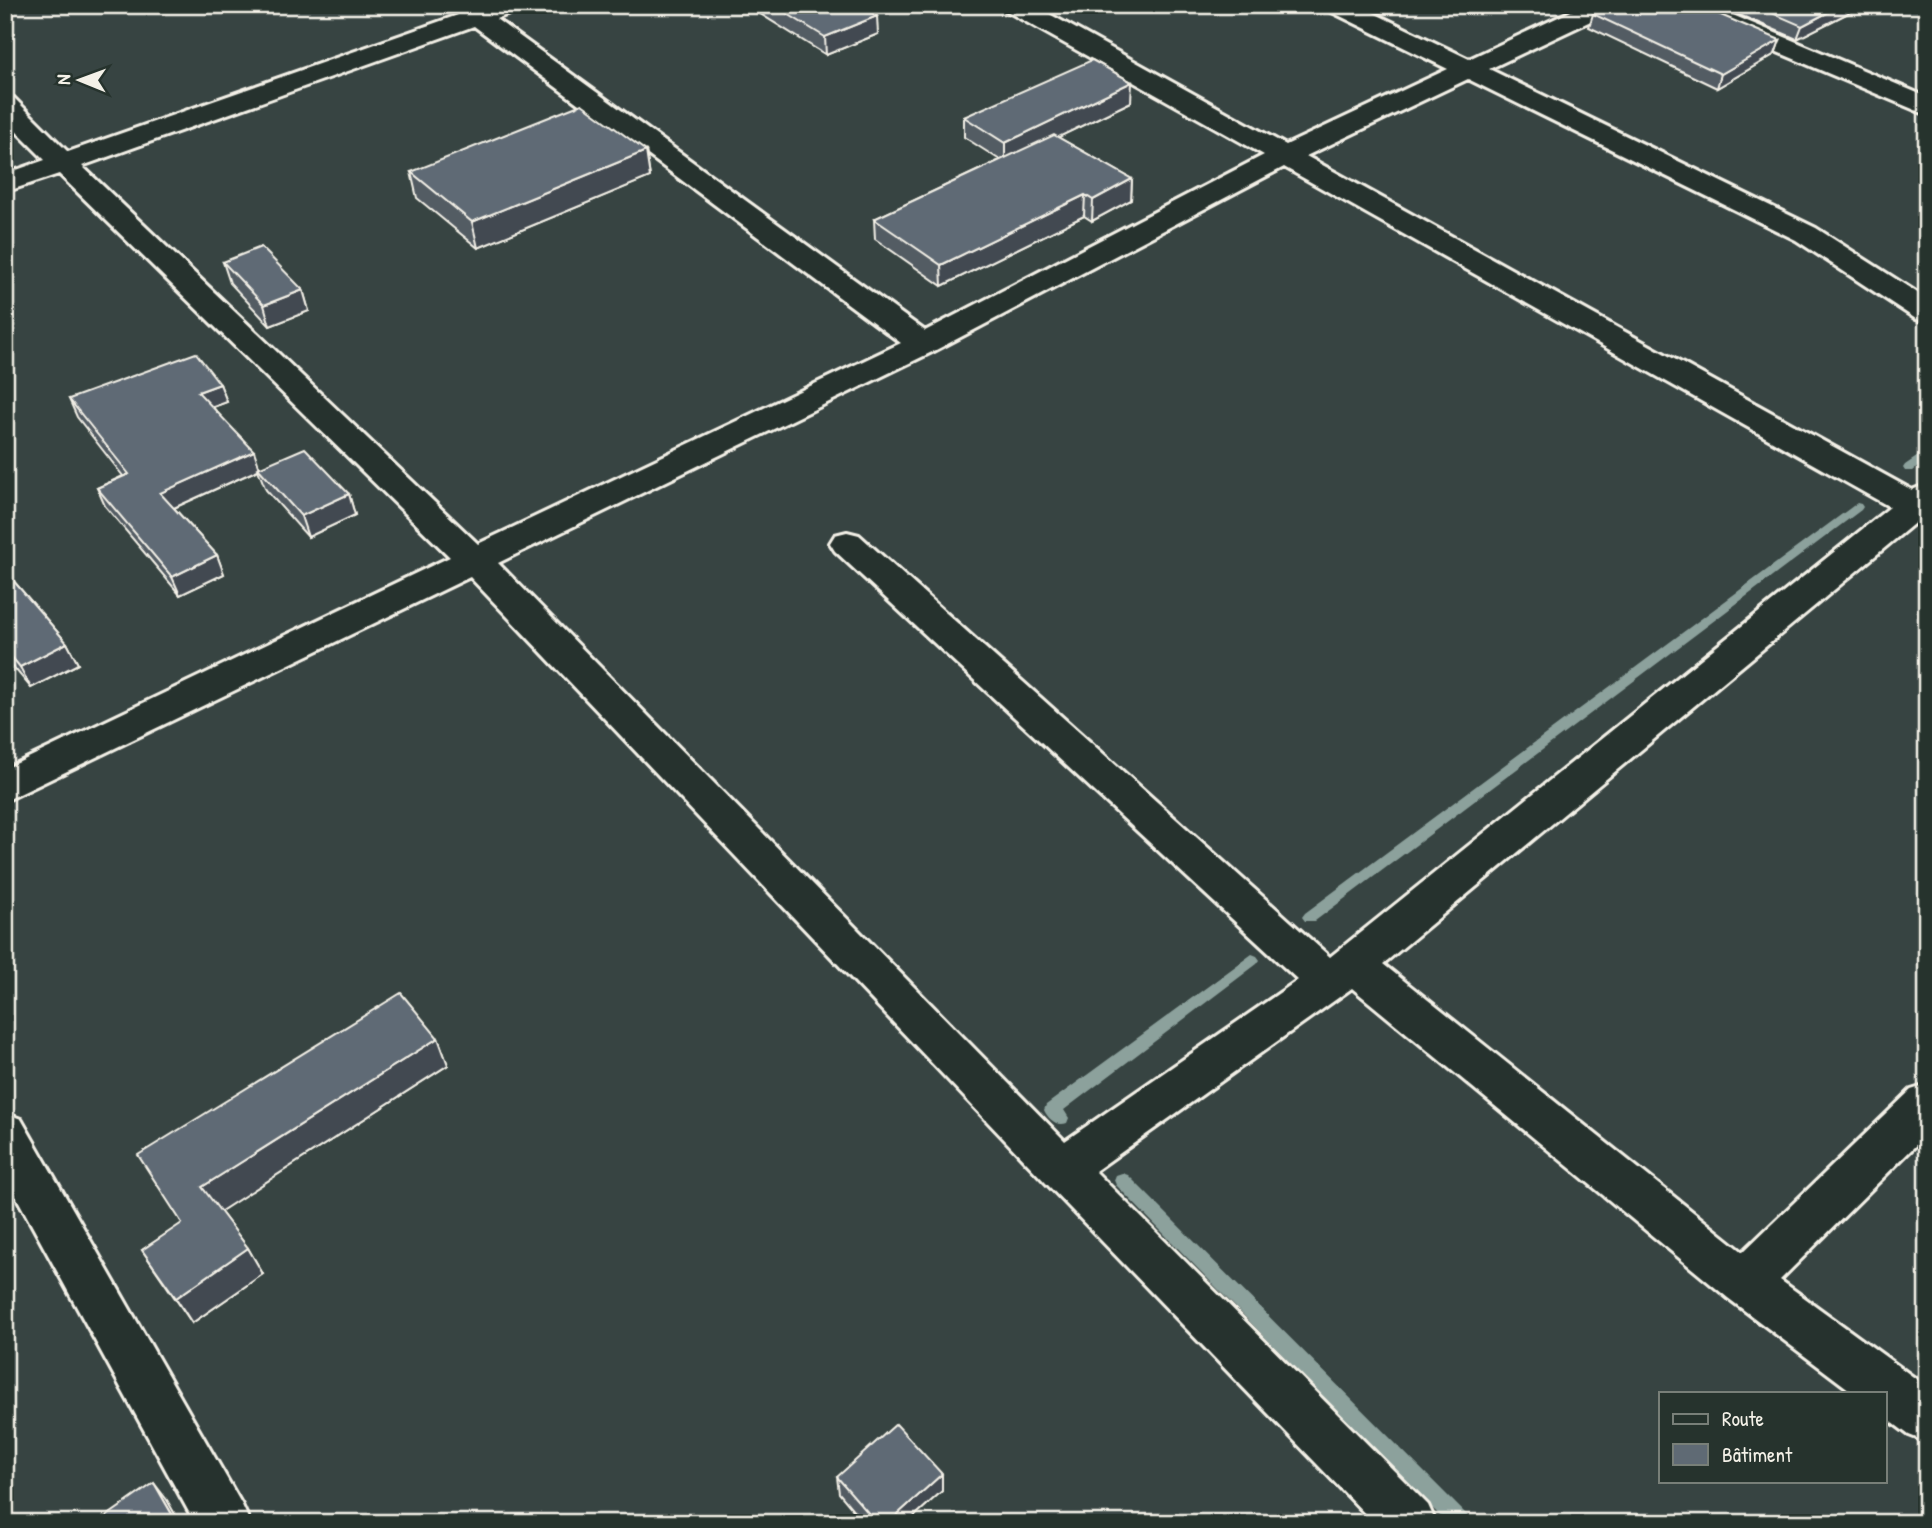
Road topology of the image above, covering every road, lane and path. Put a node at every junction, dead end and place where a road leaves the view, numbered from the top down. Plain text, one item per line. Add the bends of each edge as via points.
1 (510, 5) edge
2 (1014, 5) edge
3 (1337, 5) edge
4 (1605, 5) edge
5 (1687, 5) edge
6 (469, 11) edge
7 (1470, 71) junction
8 (5, 104) edge
9 (1927, 107) edge
10 (1284, 156) junction
11 (63, 163) junction
12 (5, 184) edge
13 (1927, 313) edge
14 (923, 344) junction
15 (1922, 504) edge
16 (846, 543) dead end
17 (475, 561) junction
18 (5, 786) edge
19 (1340, 972) junction
20 (1927, 1104) edge
21 (5, 1133) edge
22 (1062, 1169) junction
23 (1745, 1282) junction
24 (1927, 1418) edge
25 (224, 1523) edge
26 (1410, 1523) edge

1 - 6 street
2 - 10 street
3 - 7 street
4 - 7 street
5 - 9 street
6 - 11 street
6 - 14 street
7 - 10 street
7 - 13 street via 1806,234
8 - 11 street
10 - 14 street
10 - 15 street
11 - 12 street
11 - 17 street
14 - 17 street
15 - 19 street
16 - 19 street
17 - 18 street
17 - 22 street
19 - 22 street
19 - 23 street
20 - 23 street
21 - 25 street
22 - 26 street
23 - 24 street

